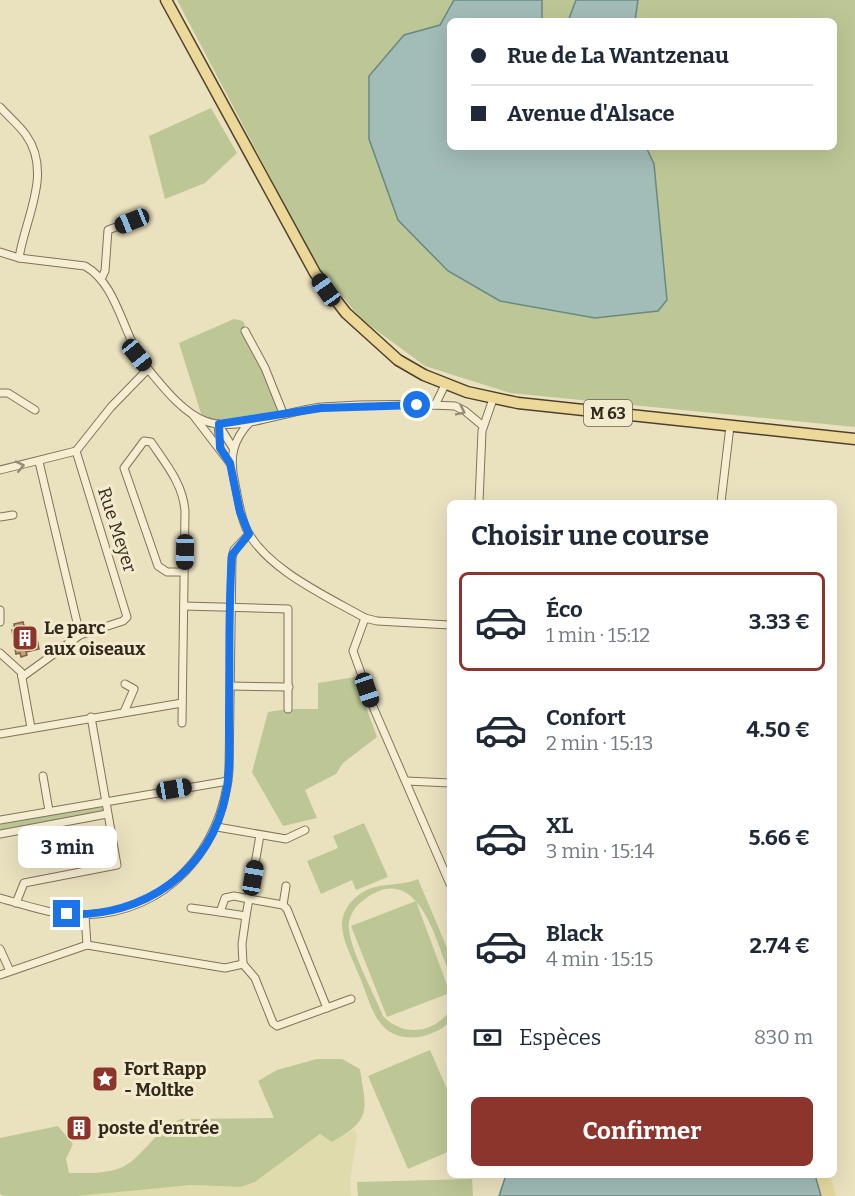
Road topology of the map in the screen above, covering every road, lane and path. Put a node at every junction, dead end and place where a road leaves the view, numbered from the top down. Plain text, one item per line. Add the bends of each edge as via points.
1 (166, 0) edge
2 (0, 107) edge
3 (137, 223) dead end
4 (0, 252) edge
5 (19, 258) junction
6 (102, 278) junction
7 (245, 331) dead end
8 (148, 369) junction
9 (445, 385) junction
10 (0, 393) edge
11 (493, 399) junction
12 (435, 405) junction
13 (35, 410) dead end
14 (283, 414) junction
15 (194, 415) junction
16 (251, 421) junction
17 (219, 424) junction
18 (483, 426) junction
19 (730, 426) junction
20 (855, 439) edge
21 (220, 448) junction
22 (233, 448) junction
23 (76, 451) junction
24 (39, 462) junction
25 (230, 463) junction
26 (0, 470) edge
27 (479, 500) edge
28 (721, 500) edge
29 (13, 515) dead end
30 (0, 517) edge
31 (249, 534) junction
32 (184, 572) junction
33 (184, 606) junction
34 (231, 607) junction
35 (0, 610) edge
36 (365, 618) junction
37 (0, 622) edge
38 (447, 625) edge
39 (80, 634) junction
40 (0, 653) edge
41 (22, 677) junction
42 (125, 684) dead end
43 (230, 686) junction
44 (289, 687) junction
45 (182, 703) junction
46 (288, 709) dead end
47 (124, 712) junction
48 (92, 717) junction
49 (182, 723) dead end
50 (31, 728) junction
51 (0, 734) edge
52 (43, 776) dead end
53 (228, 781) junction
54 (406, 781) junction
55 (447, 783) edge
56 (105, 802) junction
57 (48, 811) junction
58 (107, 814) junction
59 (0, 820) edge
60 (216, 827) junction
61 (305, 830) dead end
62 (0, 834) edge
63 (260, 835) junction
64 (447, 877) edge
65 (286, 886) dead end
66 (0, 898) edge
67 (249, 899) junction
68 (16, 903) junction
69 (283, 905) junction
70 (191, 908) dead end
71 (220, 912) junction
72 (85, 915) junction
73 (246, 916) junction
74 (87, 945) junction
75 (0, 950) edge
76 (243, 964) junction
77 (10, 971) junction
78 (0, 975) edge
79 (351, 999) dead end
80 (327, 1008) junction

1 - 9 main road, M 63 via 326,290 398,360
2 - 5 street via 26,135 37,161 37,187
3 - 6 street via 132,221 108,230
4 - 5 street
5 - 6 street via 85,266
6 - 8 street via 133,349
7 - 14 street
8 - 15 street
8 - 23 street
9 - 11 main road, M 63
9 - 12 street
10 - 13 street via 8,393
11 - 18 street
11 - 19 main road, M 63
12 - 14 street via 331,407
12 -> 18 street via 455,406
14 - 16 street
15 - 17 street
15 - 21 street
16 - 17 street
16 - 22 street
17 - 21 street
17 - 22 street
18 - 27 street
19 - 20 main road, M 63
19 - 28 street
21 - 25 street
22 - 25 street
23 - 24 street
23 - 39 street, Rue Meyer via 127,617
26 -> 24 street
24 - 39 street
25 - 31 street via 240,512
29 - 30 street
31 - 34 street via 232,555
31 - 36 street via 268,558
32 - 32 street via 182,492 151,442 144,441 124,468 158,566 167,572
32 - 33 street
33 - 34 street
33 - 45 street
34 - 43 street
34 - 44 street via 288,609
35 - 37 street
36 - 38 street
36 - 54 street via 353,651
39 - 41 street
40 - 41 street via 18,667
41 - 50 street
42 - 47 street via 134,688
43 - 44 street
43 - 53 street
44 - 46 street
45 - 47 street
45 - 49 street
47 - 48 street
48 - 50 street
48 - 56 street
50 - 51 street
52 - 57 street
53 - 56 street
53 - 60 street
54 - 55 street
54 - 64 street
56 - 57 street
56 - 58 street
57 - 59 street
58 - 62 street
58 - 68 street via 117,865 24,883
60 - 63 street
60 - 72 street via 197,859 170,885 123,909
61 - 63 street via 286,839
63 - 67 street
65 - 69 street
66 - 68 street
67 - 69 street
67 - 71 street via 227,897
67 - 73 street
68 - 72 street via 50,912
69 - 80 street
70 - 71 street
71 - 73 street
72 - 74 street
73 - 76 street
74 - 76 street via 225,968
74 - 77 street
75 - 77 street
76 - 80 street via 255,978 275,1024 283,1025
77 - 78 street
79 - 80 street

